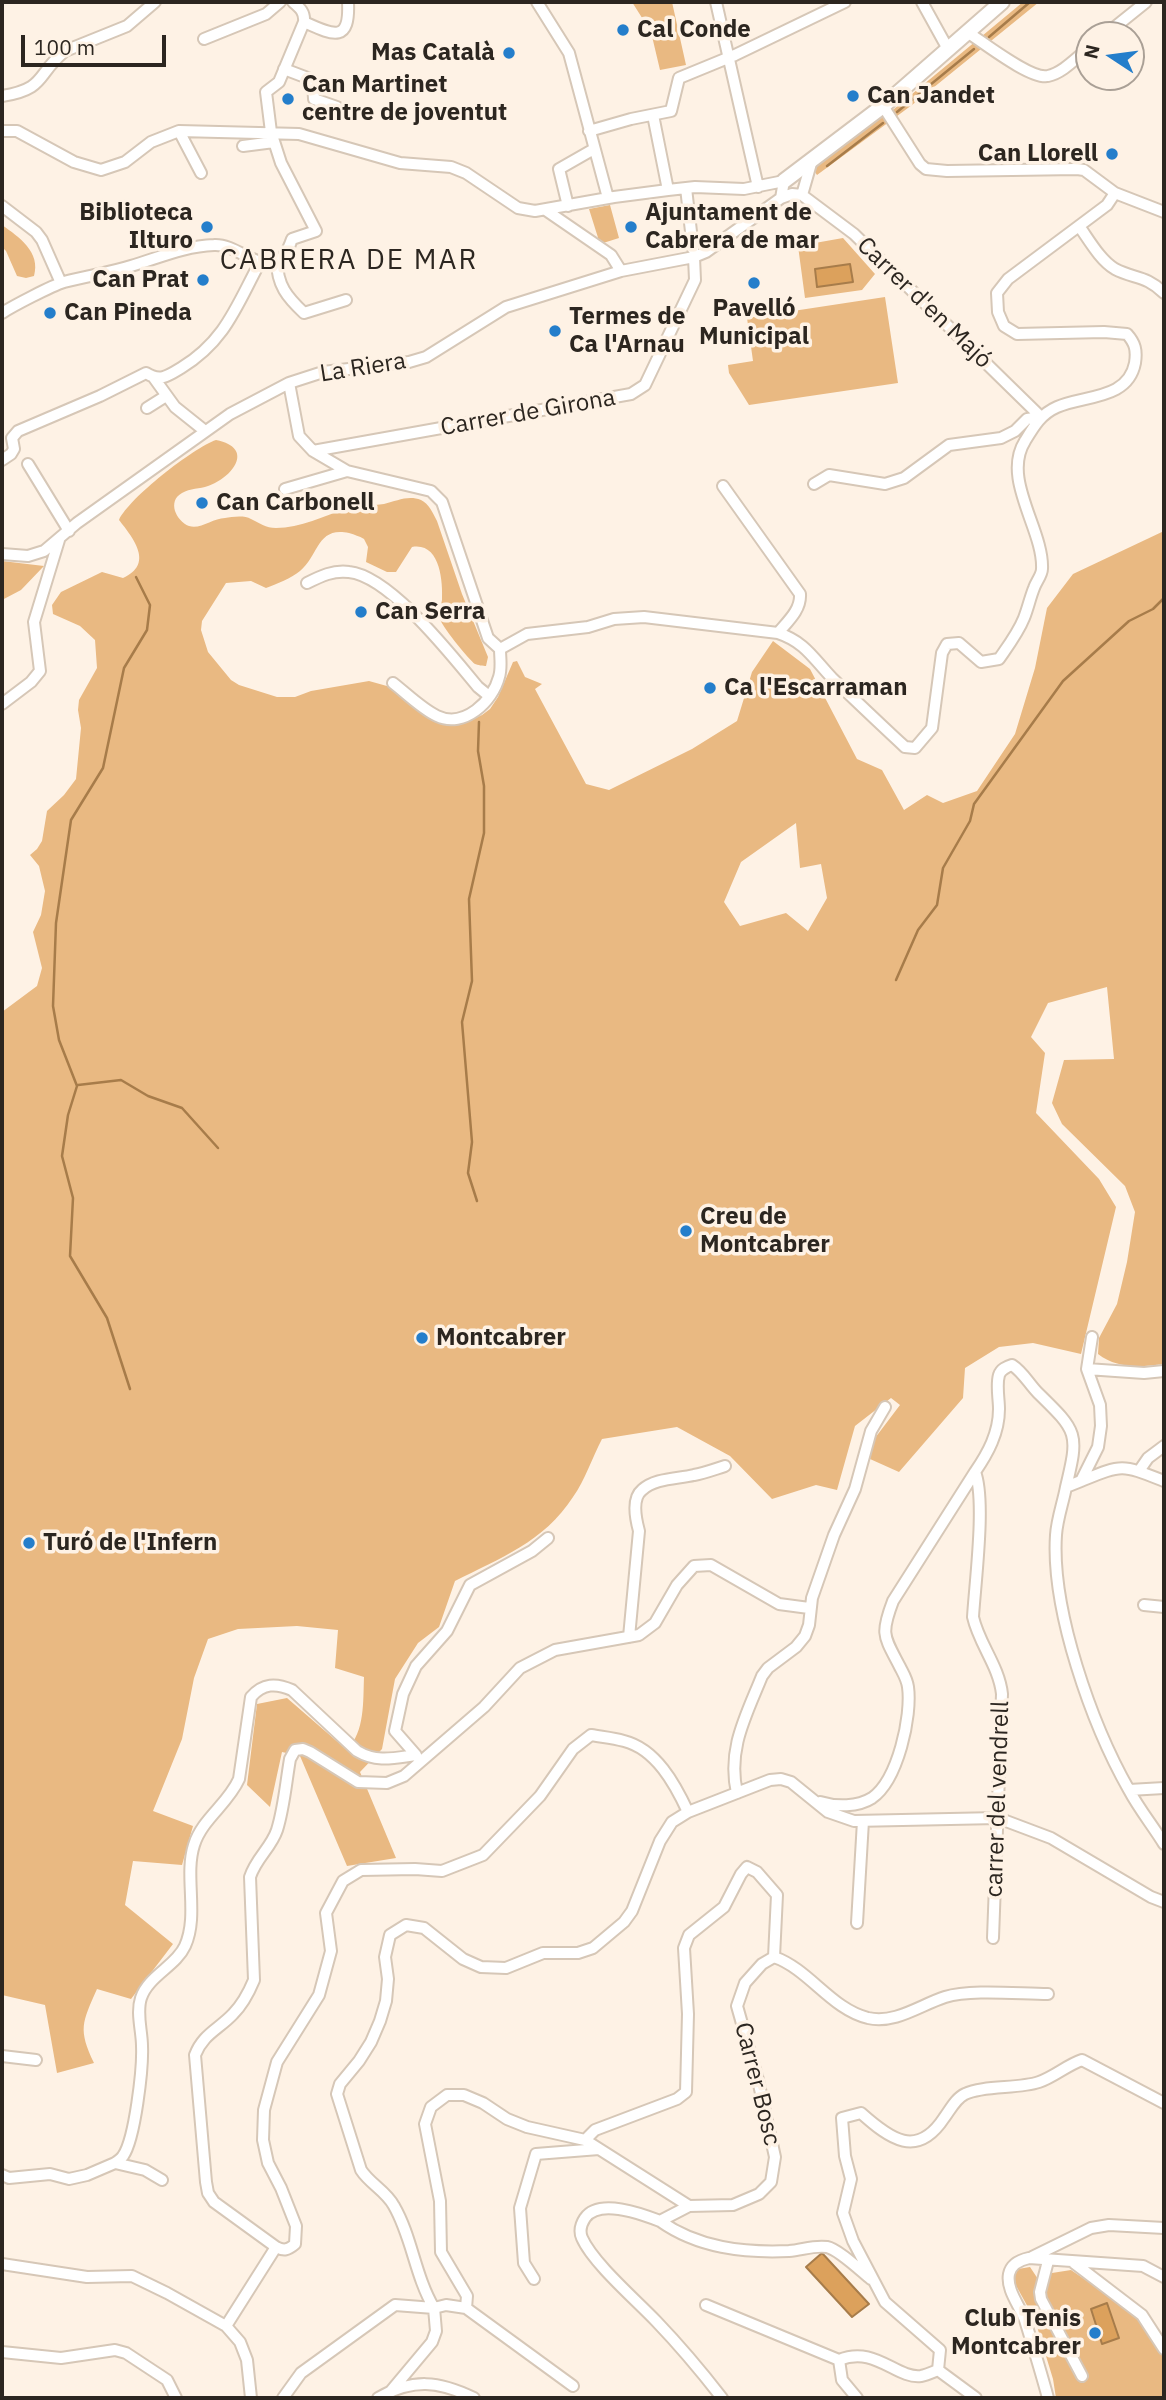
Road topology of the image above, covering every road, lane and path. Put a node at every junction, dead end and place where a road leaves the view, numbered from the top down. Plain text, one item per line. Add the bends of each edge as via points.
1 (155, 2) edge
2 (280, 2) edge
3 (293, 2) edge
4 (348, 2) edge
5 (537, 2) edge
6 (716, 2) edge
7 (845, 2) edge
8 (922, 2) edge
9 (1002, 2) edge
10 (1146, 2) edge
11 (1122, 21) edge
12 (304, 22) junction
13 (967, 32) junction
14 (204, 39) dead end
15 (948, 49) junction
16 (729, 57) junction
17 (1075, 58) edge
18 (284, 69) junction
19 (2, 96) edge
20 (338, 107) dead end
21 (885, 109) junction
22 (653, 115) junction
23 (2, 131) edge
24 (180, 131) junction
25 (589, 131) junction
26 (272, 137) junction
27 (243, 146) dead end
28 (594, 149) junction
29 (812, 160) junction
30 (797, 172) junction
31 (201, 173) dead end
32 (785, 181) junction
33 (758, 187) junction
34 (686, 188) junction
35 (744, 189) junction
36 (668, 190) junction
37 (804, 190) junction
38 (1115, 193) junction
39 (608, 198) junction
40 (781, 198) junction
41 (2, 206) edge
42 (568, 206) junction
43 (547, 211) junction
44 (1164, 212) edge
45 (755, 218) junction
46 (1079, 226) junction
47 (693, 253) junction
48 (277, 261) junction
49 (259, 264) junction
50 (621, 271) junction
51 (61, 283) junction
52 (1164, 293) edge
53 (346, 300) dead end
54 (2, 313) edge
55 (154, 378) junction
56 (289, 383) junction
57 (166, 396) junction
58 (147, 408) dead end
59 (1041, 417) junction
60 (205, 431) junction
61 (313, 451) junction
62 (2, 460) edge
63 (28, 464) dead end
64 (347, 471) junction
65 (814, 484) dead end
66 (723, 486) dead end
67 (285, 489) dead end
68 (69, 531) junction
69 (59, 540) junction
70 (2, 554) edge
71 (307, 583) dead end
72 (778, 633) junction
73 (500, 649) junction
74 (393, 683) dead end
75 (489, 696) junction
76 (2, 704) edge
77 (1092, 1337) dead end
78 (1087, 1369) junction
79 (1164, 1371) edge
80 (884, 1407) dead end
81 (1164, 1446) edge
82 (725, 1466) dead end
83 (1139, 1471) junction
84 (975, 1472) junction
85 (1164, 1481) edge
86 (1081, 1482) junction
87 (1066, 1488) junction
88 (548, 1538) dead end
89 (1144, 1605) dead end
90 (1164, 1607) edge
91 (809, 1608) junction
92 (629, 1637) junction
93 (435, 1751) junction
94 (416, 1755) junction
95 (1164, 1788) edge
96 (1129, 1790) junction
97 (737, 1793) junction
98 (816, 1801) junction
99 (688, 1812) junction
100 (998, 1818) junction
101 (863, 1821) junction
102 (1164, 1844) edge
103 (1164, 1902) edge
104 (857, 1923) dead end
105 (993, 1938) dead end
106 (774, 1956) junction
107 (1048, 1994) dead end
108 (2, 2056) edge
109 (36, 2060) dead end
110 (1164, 2103) edge
111 (585, 2140) junction
112 (598, 2149) junction
113 (115, 2163) junction
114 (2, 2175) edge
115 (162, 2180) dead end
116 (689, 2206) junction
117 (660, 2221) junction
118 (1164, 2228) edge
119 (275, 2247) junction
120 (1024, 2259) junction
121 (1048, 2261) junction
122 (1073, 2262) junction
123 (2, 2263) edge
124 (1105, 2264) junction
125 (1164, 2277) edge
126 (534, 2279) dead end
127 (875, 2282) junction
128 (1101, 2284) junction
129 (706, 2305) dead end
130 (434, 2308) junction
131 (466, 2308) junction
132 (226, 2326) junction
133 (1164, 2349) edge
134 (2, 2352) edge
135 (839, 2360) junction
136 (938, 2370) junction
137 (1082, 2376) dead end
138 (573, 2386) dead end
139 (391, 2391) junction
140 (176, 2398) edge
141 (251, 2398) edge
142 (283, 2398) edge
143 (379, 2398) edge
144 (474, 2398) edge
145 (722, 2398) edge
146 (858, 2398) edge
147 (976, 2398) edge
148 (1048, 2398) edge

1 - 19 street via 127,26 65,51 37,84
2 - 14 street via 267,14
3 - 12 street via 301,9
4 - 12 street via 349,22 343,30 325,32
5 - 25 street via 569,53
6 - 16 street
7 - 16 street
8 - 15 street
9 - 13 street
10 - 11 street
12 - 18 street
13 - 15 street
13 - 17 street via 1041,77 1050,76
15 - 21 street
16 - 22 street via 679,78 671,111
16 - 33 street
18 - 20 street via 313,80 314,99
18 - 26 street via 279,82 266,92
21 - 29 street
21 - 38 street via 926,169 1077,169
22 - 25 street
22 - 36 street
23 - 24 street via 17,131 74,162 101,170
24 - 26 street via 255,132
24 - 31 street
25 - 28 street
26 - 27 street
26 - 43 street via 311,136 400,163 451,167 518,208
26 - 48 street via 316,231 292,239
28 - 39 street
28 - 42 street via 559,169
29 - 30 street
29 - 37 street
30 - 32 street
30 - 37 street, Carrer d'en Majó
32 - 33 street
32 - 40 street
33 - 35 street
34 - 35 street
34 - 36 street
34 - 47 street, Carrer de Girona
35 - 45 street via 768,200
36 - 39 street
37 - 40 street
37 - 59 street, Carrer d'en Majó
38 - 44 street
38 - 46 street
39 - 42 street
40 - 45 street, La Riera
41 - 51 street via 36,232
42 - 43 street
43 - 50 street via 611,255
45 - 47 street, La Riera via 705,252
46 - 52 street via 1107,263 1155,284
46 - 59 street via 1008,279 997,293 998,312 1004,326 1017,334 1127,334 1135,343 1136,359 1132,374 1121,386 1097,398 1059,406
47 - 50 street, La Riera
47 - 61 street, Carrer de Girona via 695,280 645,385 631,394
48 - 49 street
48 - 53 street via 281,286 304,313
49 - 51 street via 219,244 206,245
49 - 55 street via 211,347 166,378
50 - 56 street, La Riera via 506,307 426,357 323,372
51 - 54 street
55 - 57 street
55 - 62 street via 146,373 18,431 12,438 14,449
56 - 60 street, La Riera
56 - 61 street via 299,436
57 - 58 street
57 - 60 street
59 - 65 street via 1027,419 1001,438 949,445 904,478 885,484 829,475
59 - 72 street via 1016,461 1042,570 1023,620 999,659 981,662 959,643 947,644 932,729 915,748 905,747 809,651
60 - 68 street, La Riera
61 - 64 street
63 - 68 street
64 - 67 street
64 - 73 street via 431,491 442,502 488,638
66 - 72 street via 800,594 797,608
68 - 69 street, La Riera
69 - 70 street, La Riera via 28,556
69 - 76 street via 33,622 40,671
71 - 75 street via 328,572 351,571 374,583 409,609
72 - 73 street via 634,617 527,634
73 - 75 street via 499,678
74 - 75 street via 436,716 449,719 479,710
77 - 78 street
78 - 79 street
78 - 86 street via 1100,1405 1101,1426 1098,1447
80 - 91 street via 871,1431 855,1489
81 - 83 street
82 - 92 street via 664,1480 637,1496 639,1531
83 - 85 street
83 - 86 street via 1115,1467
84 - 87 street via 995,1435 999,1376 1012,1365 1070,1429 1075,1442
84 - 98 street via 892,1601 886,1618 884,1636 908,1687 904,1738 896,1761 874,1797 861,1804
84 - 100 street, carrer del vendrell via 979,1483 973,1617 1002,1694
86 - 87 street
87 - 96 street via 1056,1532 1061,1606 1090,1706
88 - 94 street via 470,1585 447,1631 416,1666 403,1694 395,1731
89 - 90 street
91 - 92 street via 779,1604 710,1565 694,1566 654,1623
91 - 97 street via 805,1636 762,1676 738,1737 733,1762
92 - 93 street via 555,1650 520,1668
93 - 94 street
93 - 119 street via 404,1776 371,1784 346,1776 310,1752 295,1750 277,1829 271,1845 254,1864 250,1877 254,1980 234,2013 209,2032 195,2055 208,2193
94 - 113 street via 368,1758 292,1690 280,1685 268,1685 251,1697 239,1780 193,1846 189,1934 177,1959 141,1997 137,2103 127,2146
95 - 96 street
96 - 102 street
97 - 98 street via 781,1779
97 - 99 street
98 - 101 street via 828,1812
99 - 119 street via 676,1787 648,1752 626,1741 591,1735 573,1749 540,1796 483,1855 442,1871 361,1870 343,1881 326,1913 331,1951 319,1995 278,2062 264,2110 268,2163 297,2236 289,2249
99 - 130 street via 672,1822 660,1841 632,1912 593,1948 543,1954 506,1968 481,1967 463,1959 424,1928 405,1925 390,1935 385,1957 386,2001 380,2021 337,2094 361,2170 394,2205 423,2290
100 - 101 street
100 - 103 street via 1051,1838
100 - 105 street, carrer del vendrell
101 - 104 street
106 - 107 street via 855,2013 878,2020 956,1995
106 - 111 street via 777,1895 747,1867 724,1907 689,1936 684,1948 686,2092 595,2130
106 - 116 street, Carrer Bosc via 745,1983 737,2006 775,2157 771,2182 759,2194 733,2205
108 - 109 street
110 - 127 street via 1082,2060 1041,2082 966,2093 936,2131 922,2140 907,2142 890,2136 861,2113 842,2118 850,2179 844,2213
111 - 112 street
111 - 131 street via 517,2123 464,2095 447,2095 431,2107 425,2124 440,2202 441,2252 467,2296
112 - 116 street
112 - 126 street via 536,2154 520,2208 524,2263
113 - 114 street via 69,2179 51,2174
113 - 115 street via 145,2170
116 - 117 street
117 - 127 street via 680,2235 740,2251 830,2247
117 - 145 street via 640,2213 600,2209 587,2214 580,2225 581,2236
118 - 120 street via 1090,2228
119 - 132 street
120 - 121 street
120 - 148 street via 1010,2272 1010,2284
121 - 122 street
121 - 137 street via 1041,2299
122 - 124 street
122 - 128 street
123 - 132 street via 87,2277 132,2276
124 - 125 street via 1143,2266
124 - 128 street
127 - 136 street via 886,2302 940,2350
128 - 133 street via 1142,2315
129 - 135 street
130 - 131 street
130 - 139 street via 432,2342
130 - 142 street via 394,2305 301,2373
131 - 138 street
132 - 141 street via 240,2342 247,2360
134 - 140 street via 61,2358 115,2350 127,2353 167,2380
135 - 136 street via 865,2357 919,2376
135 - 146 street via 842,2380
136 - 147 street
139 - 143 street
139 - 144 street via 418,2383 447,2386

